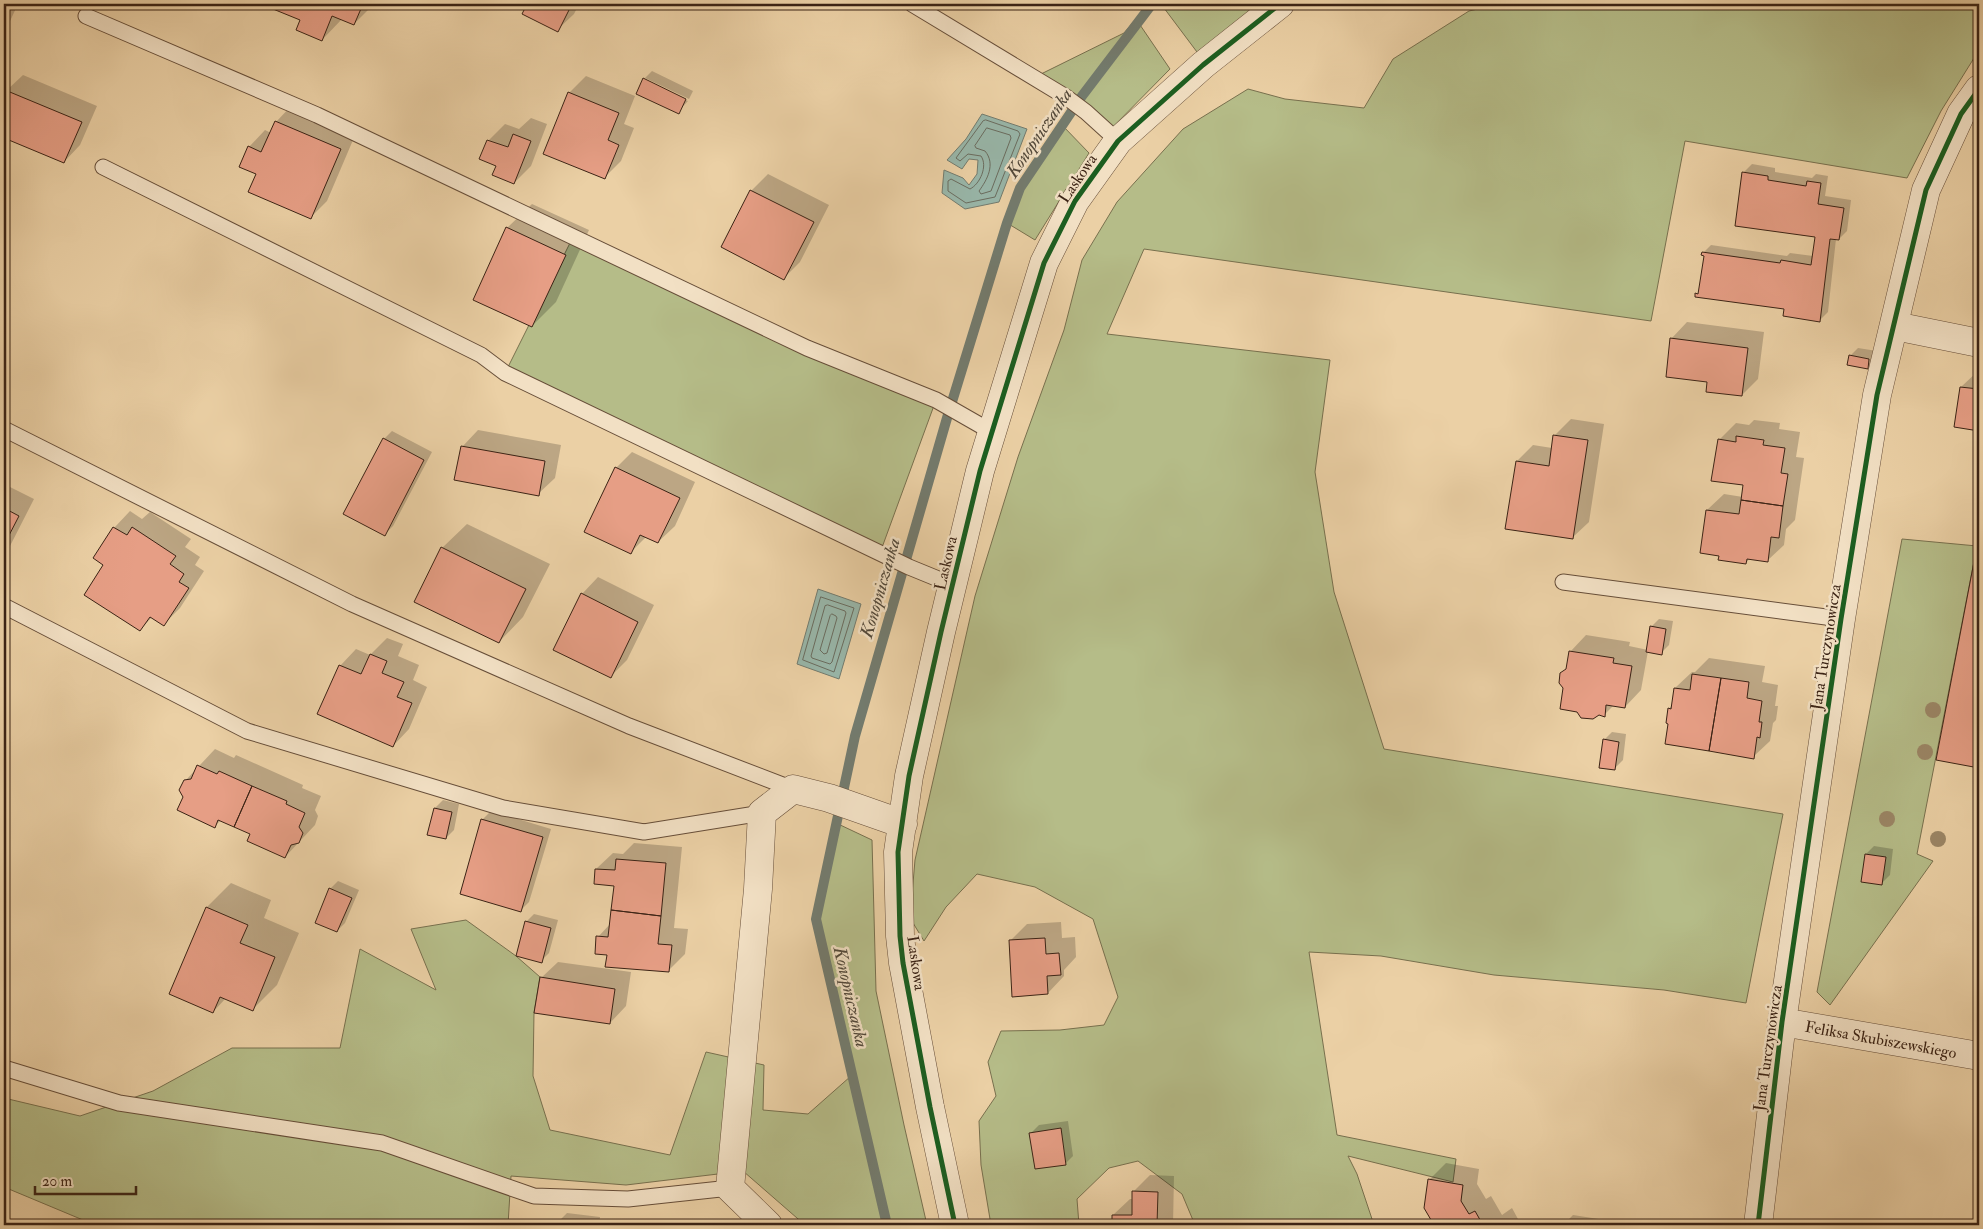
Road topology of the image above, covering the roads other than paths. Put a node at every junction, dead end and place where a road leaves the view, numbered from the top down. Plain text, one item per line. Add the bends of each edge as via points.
1 (912, 4) edge
2 (1280, 4) edge
3 (86, 16) dead end
4 (1979, 89) edge
5 (1118, 141) junction
6 (103, 167) dead end
7 (1895, 326) junction
8 (1979, 343) edge
9 (4, 429) edge
10 (992, 432) junction
11 (1563, 582) dead end
12 (954, 585) junction
13 (4, 606) edge
14 (1841, 618) junction
15 (794, 789) junction
16 (762, 813) junction
17 (903, 824) junction
18 (1782, 1022) junction
19 (1979, 1056) edge
20 (4, 1068) edge
21 (730, 1188) junction
22 (768, 1225) edge
23 (955, 1225) edge
24 (1758, 1225) edge

1 - 5 lane via 1066,97
2 - 5 street, Laskowa via 1203,64
3 - 10 lane via 317,115 806,348 936,400
4 - 7 street, Jana Turczynowicza via 1961,114 1926,190
5 - 10 street, Laskowa via 1075,201 1044,263
6 - 12 lane via 481,355 505,373 909,568
7 - 8 street
7 - 14 street, Jana Turczynowicza via 1877,394
9 - 15 lane via 352,604 629,726
10 - 12 street, Laskowa via 968,517
11 - 14 lane
12 - 17 street, Laskowa via 909,776
13 - 16 lane via 247,731 503,808 644,832
14 - 18 street, Jana Turczynowicza
15 - 16 street
15 - 17 street
16 - 21 street
17 - 23 street, Laskowa via 898,879 903,963
18 - 19 street, Feliksa Skubiszewskiego
18 - 24 street, Jana Turczynowicza
20 - 21 lane via 119,1103 382,1143 534,1196 628,1199
21 - 22 street

